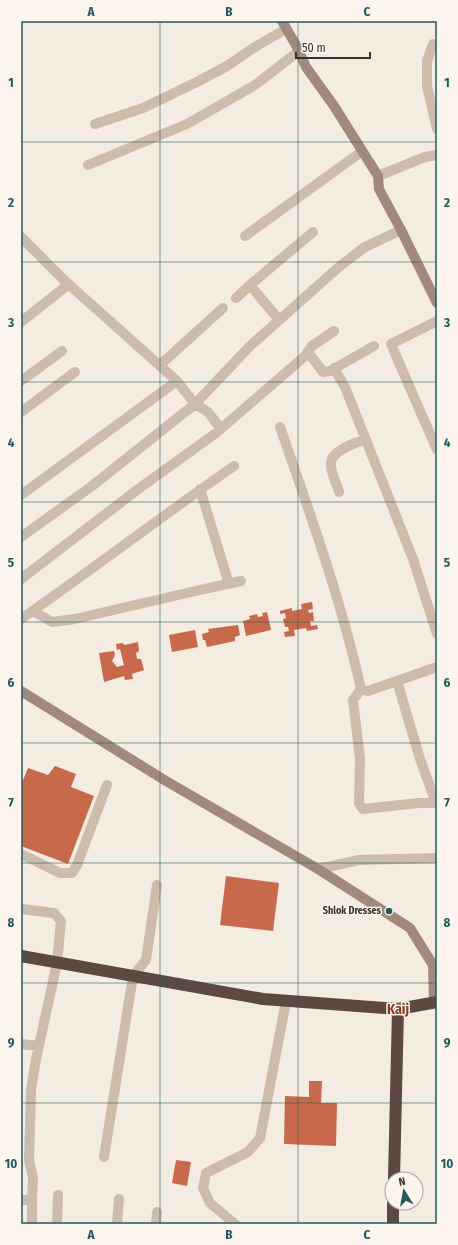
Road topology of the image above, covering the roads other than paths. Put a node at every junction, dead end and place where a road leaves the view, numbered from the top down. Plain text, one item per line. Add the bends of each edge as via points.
1 (284, 25) edge
2 (433, 44) dead end
3 (299, 51) junction
4 (95, 124) dead end
5 (437, 129) edge
6 (361, 152) junction
7 (437, 155) edge
8 (88, 165) dead end
9 (378, 176) junction
10 (401, 230) junction
11 (313, 232) dead end
12 (245, 236) dead end
13 (21, 237) edge
14 (69, 284) junction
15 (250, 285) junction
16 (236, 298) dead end
17 (437, 303) edge
18 (223, 308) dead end
19 (279, 320) junction
20 (437, 321) edge
21 (21, 322) edge
22 (334, 331) dead end
23 (374, 346) dead end
24 (62, 351) dead end
25 (308, 352) junction
26 (160, 365) junction
27 (334, 368) junction
28 (75, 372) dead end
29 (21, 381) edge
30 (178, 381) junction
31 (195, 404) junction
32 (21, 412) edge
33 (280, 427) dead end
34 (221, 429) junction
35 (366, 439) junction
36 (437, 450) edge
37 (234, 466) dead end
38 (200, 489) junction
39 (339, 492) dead end
40 (21, 495) edge
41 (21, 537) edge
42 (21, 579) edge
43 (241, 581) dead end
44 (229, 584) junction
45 (33, 611) junction
46 (21, 619) edge
47 (437, 634) edge
48 (437, 667) edge
49 (397, 681) junction
50 (361, 689) junction
51 (21, 691) edge
52 (107, 785) dead end
53 (437, 803) edge
54 (21, 854) edge
55 (437, 858) edge
56 (318, 869) junction
57 (157, 884) dead end
58 (21, 909) edge
59 (21, 956) edge
60 (57, 963) junction
61 (133, 976) junction
62 (286, 1001) junction
63 (436, 1002) edge
64 (398, 1009) junction
65 (21, 1044) edge
66 (39, 1046) junction
67 (104, 1157) dead end
68 (394, 1171) edge
69 (58, 1195) dead end
70 (32, 1198) junction
71 (119, 1199) dead end
72 (21, 1200) edge
73 (393, 1211) edge
74 (157, 1212) dead end
75 (32, 1224) edge
76 (57, 1224) edge
77 (117, 1224) edge
78 (156, 1224) edge
79 (235, 1224) edge
80 (393, 1224) edge

1 - 3 street
1 - 4 street via 227,66 199,81 143,108
2 - 5 street via 427,61 427,86
3 - 6 street via 306,67 334,106
3 - 8 street via 255,85 187,124
6 - 9 street
6 - 12 street
7 - 9 street via 425,157
9 - 10 street via 379,189
10 - 17 street
10 - 19 street via 365,247
11 - 15 street
13 - 14 street
14 - 21 street
14 - 26 street
15 - 16 street
15 - 19 street
18 - 26 street
19 - 31 street via 250,346
20 - 36 street via 391,344
22 - 25 street via 312,346
23 - 27 street
24 - 29 street
25 - 27 street via 323,372
25 - 34 street
26 - 30 street
27 - 35 street via 345,387
28 - 32 street
30 - 31 street
30 - 40 street
31 - 34 street via 208,412
31 - 41 street via 92,486
33 - 50 street via 340,609
34 - 42 street
35 - 39 street via 344,448 331,459 330,466
35 - 47 street via 413,559
37 - 38 street
38 - 44 street
38 - 45 street
43 - 44 street
44 - 45 street via 75,620 52,622
45 - 46 street
48 - 49 street
49 - 50 street via 368,691
49 - 53 street via 420,759
50 - 53 street via 353,700 360,759 359,803 363,809
51 - 56 street via 166,781
52 - 54 street via 72,873 60,873
55 - 56 street via 359,860
56 - 63 street via 410,928 433,965
57 - 61 street via 146,960
58 - 60 street via 54,913 61,921
59 - 60 highway
60 - 61 highway
60 - 66 street
61 - 62 highway
61 - 67 street
62 - 64 highway
62 - 79 street via 260,1138 248,1152 206,1173 203,1188 210,1203
63 - 64 highway
64 - 68 highway
65 - 66 street
66 - 70 street via 31,1090 29,1123 29,1160 34,1178
69 - 76 street
70 - 72 street
70 - 75 street
71 - 77 street
73 - 80 highway
74 - 78 street

